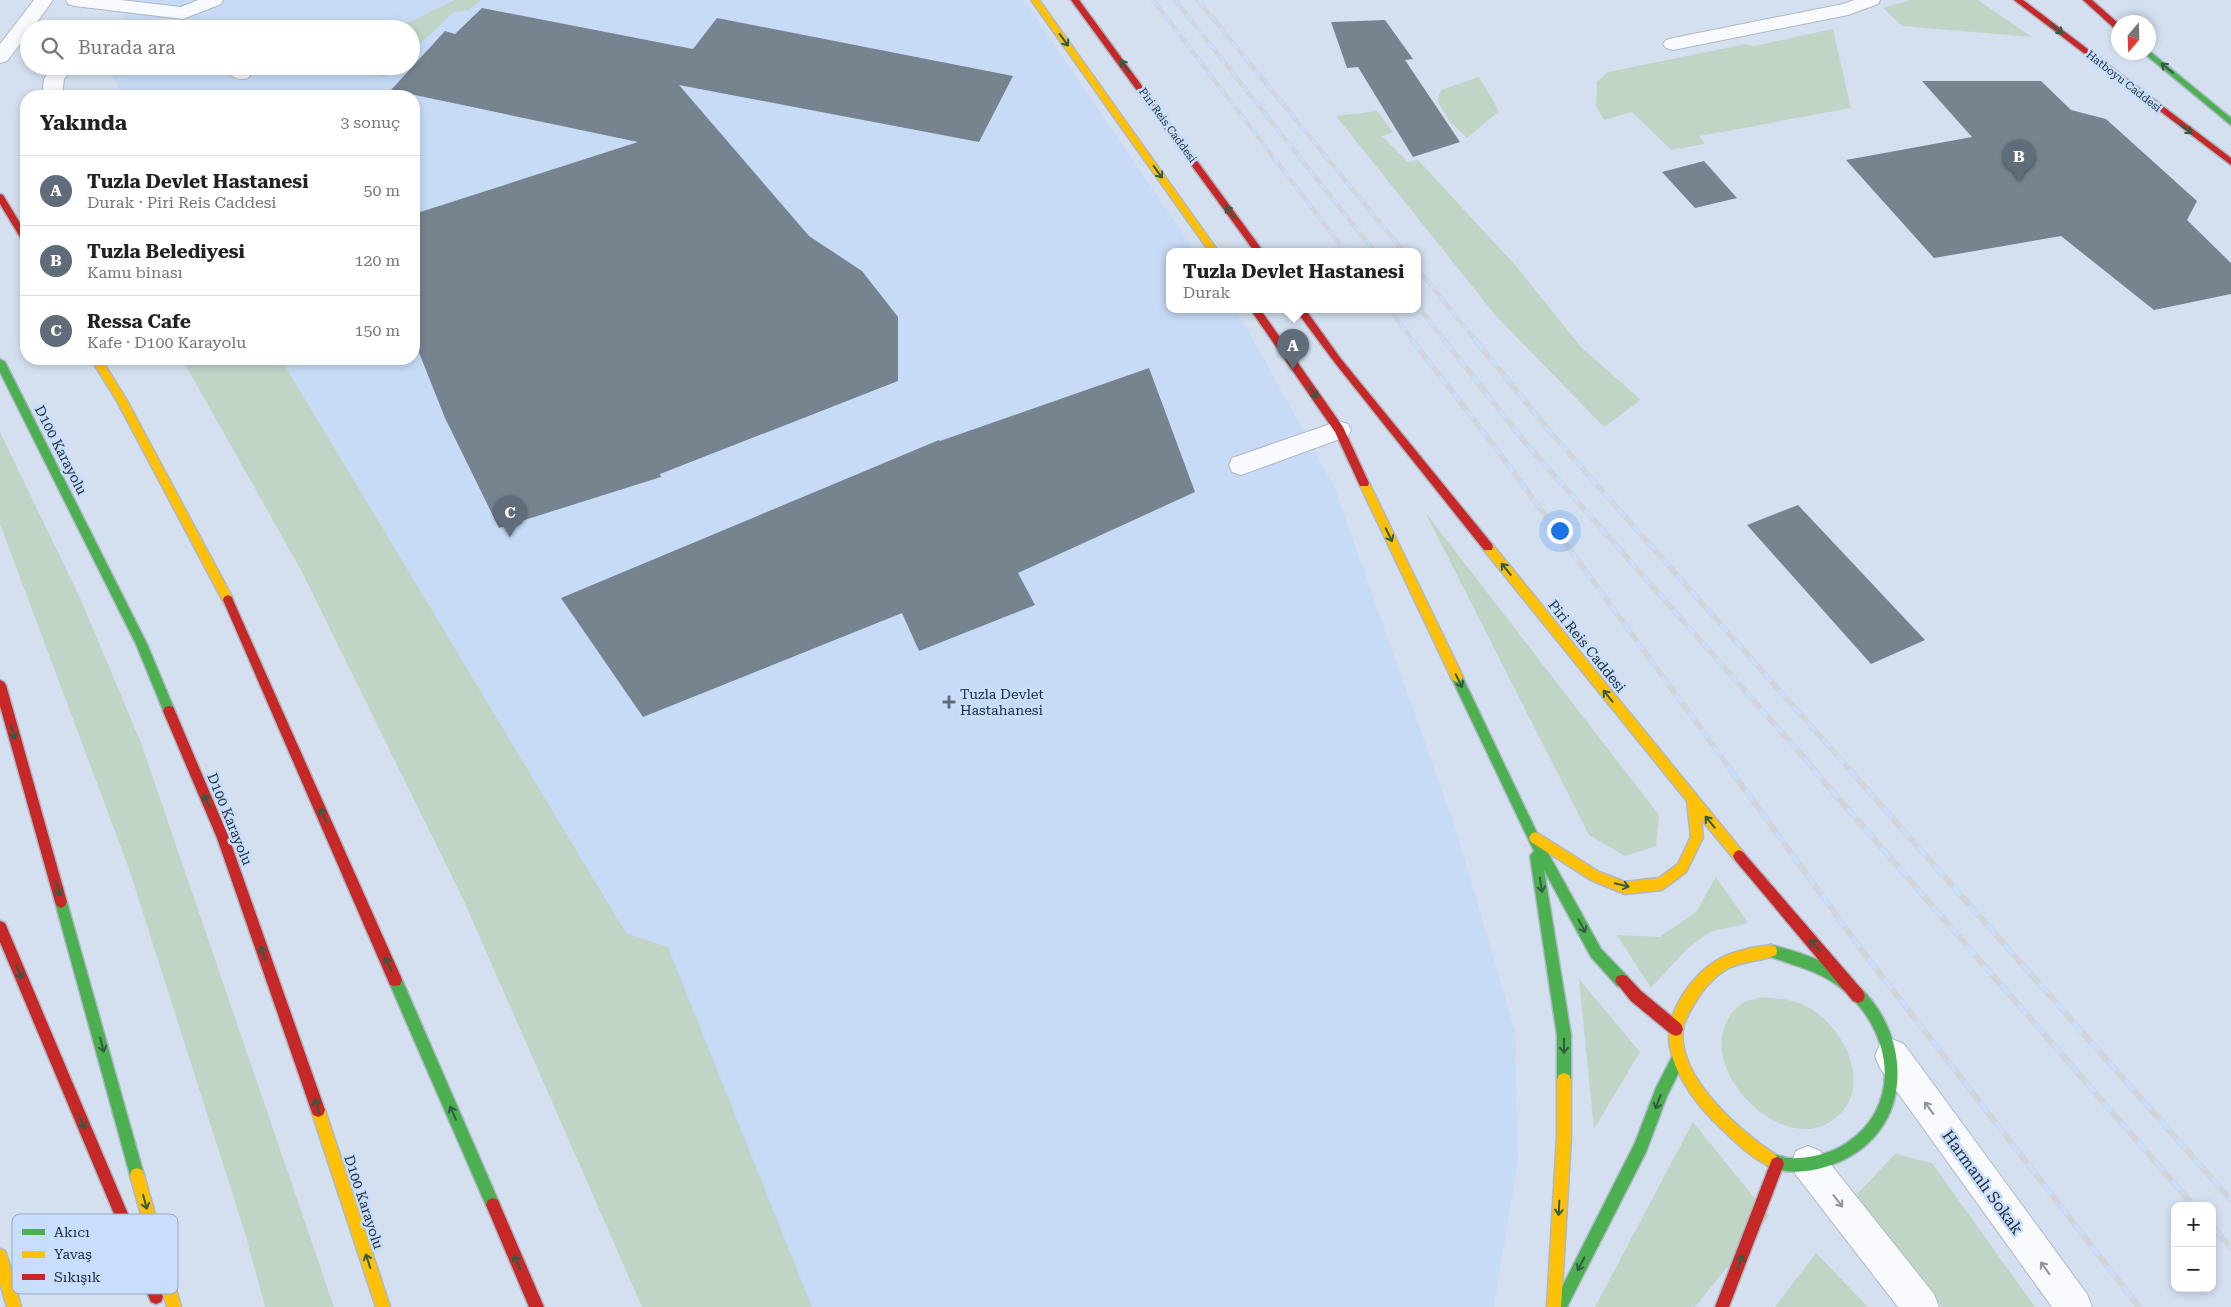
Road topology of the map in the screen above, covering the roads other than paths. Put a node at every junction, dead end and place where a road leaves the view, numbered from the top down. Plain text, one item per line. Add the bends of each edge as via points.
1 (44, 0) edge
2 (75, 0) edge
3 (214, 0) edge
4 (1035, 0) edge
5 (1075, 0) edge
6 (1830, 0) edge
7 (1871, 0) edge
8 (2018, 0) edge
9 (2087, 0) edge
10 (183, 13) junction
11 (29, 20) edge
12 (167, 20) edge
13 (190, 20) edge
14 (2111, 21) edge
15 (20, 31) edge
16 (0, 57) edge
17 (2156, 59) edge
18 (56, 75) edge
19 (52, 90) edge
20 (2231, 122) edge
21 (2231, 162) edge
22 (0, 197) edge
23 (20, 230) edge
24 (1212, 248) edge
25 (1257, 248) edge
26 (1257, 313) edge
27 (1303, 313) edge
28 (0, 362) edge
29 (100, 365) edge
30 (1339, 430) junction
31 (1241, 465) dead end
32 (0, 685) edge
33 (1693, 801) junction
34 (1534, 837) junction
35 (0, 927) edge
36 (1858, 996) junction
37 (1676, 1028) junction
38 (1892, 1056) junction
39 (1679, 1058) junction
40 (1792, 1164) junction
41 (122, 1214) edge
42 (148, 1214) edge
43 (0, 1256) edge
44 (155, 1294) edge
45 (170, 1294) edge
46 (14, 1307) edge
47 (161, 1307) edge
48 (174, 1307) edge
49 (383, 1307) edge
50 (537, 1307) edge
51 (1554, 1307) edge
52 (1560, 1307) edge
53 (1722, 1307) edge
54 (1921, 1307) edge
55 (2074, 1307) edge

1 - 11 street
2 - 10 street
3 - 10 street
4 -> 24 main road
25 -> 5 main road, Piri Reis Caddesi
6 - 7 street via 1673,44 1848,9
8 -> 21 main road, Hatboyu Caddesi
9 - 14 main road
10 - 12 street
10 - 13 street
15 - 16 street
20 -> 17 main road
18 - 19 street
22 - 23 main road
26 -> 30 main road
33 -> 27 main road, Piri Reis Caddesi via 1338,361
49 -> 28 main road, D100 Karayolu via 312,1090 223,838 142,644
50 -> 29 main road via 234,611
30 - 31 street
30 -> 34 main road
32 -> 42 main road
34 -> 33 main road via 1595,876 1625,888 1662,884 1682,868 1698,837
36 -> 33 main road, Piri Reis Caddesi
34 -> 37 main road via 1596,953 1636,996
34 -> 51 main road via 1564,1034 1564,1136
35 -> 41 main road
36 - 37 main road via 1832,973 1802,958 1771,951 1742,954 1718,965 1684,1009
36 - 38 main road via 1880,1027
37 - 39 main road
38 - 40 main road via 1893,1088 1884,1115 1864,1137 1837,1157
55 -> 38 street, Harmanlı Sokak
39 - 40 main road via 1709,1105 1741,1139
39 -> 52 main road via 1661,1093 1641,1147
53 -> 40 main road
40 -> 54 street
43 - 46 main road
44 -> 47 main road
45 -> 48 main road

